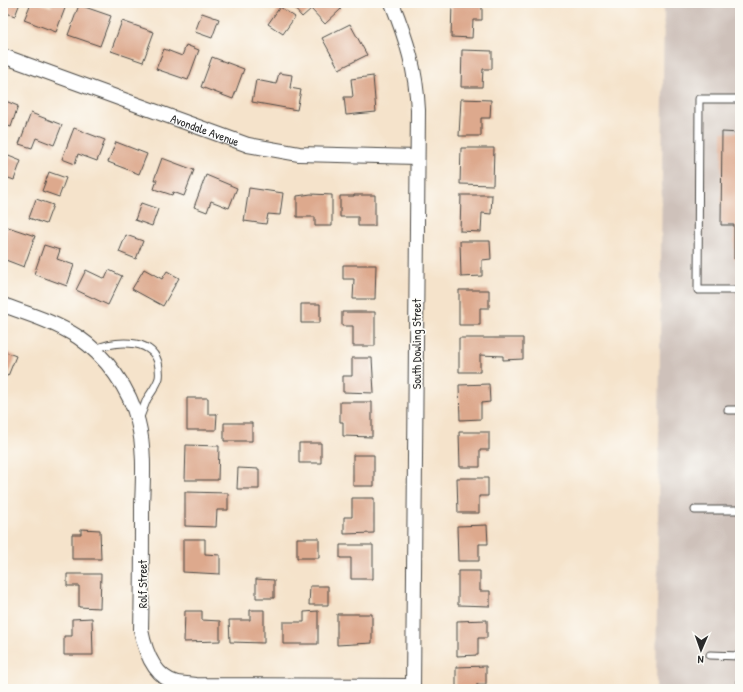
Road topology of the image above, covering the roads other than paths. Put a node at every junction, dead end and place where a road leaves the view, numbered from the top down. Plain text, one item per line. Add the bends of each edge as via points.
1 (392, 3) edge
2 (3, 56) edge
3 (740, 99) edge
4 (417, 157) junction
5 (740, 290) edge
6 (3, 305) edge
7 (93, 350) junction
8 (728, 410) dead end
9 (740, 410) edge
10 (138, 421) junction
11 (695, 510) dead end
12 (740, 510) edge
13 (710, 655) dead end
14 (740, 656) edge
15 (413, 687) edge

1 - 4 street, South Dowling Street via 415,70 418,110
2 - 4 street, Avondale Avenue via 248,145 299,154
3 - 5 lane via 699,99 698,290
4 - 15 street, South Dowling Street
6 - 7 street, Rolf Street via 58,326 78,337
7 - 10 street, Rolf Street via 121,382
7 - 10 lane via 133,343 149,349 156,356 159,378 146,400
8 - 9 lane
10 - 15 street, Rolf Street via 143,463 141,630 146,651 160,673 176,682 196,685
11 - 12 lane
13 - 14 lane

